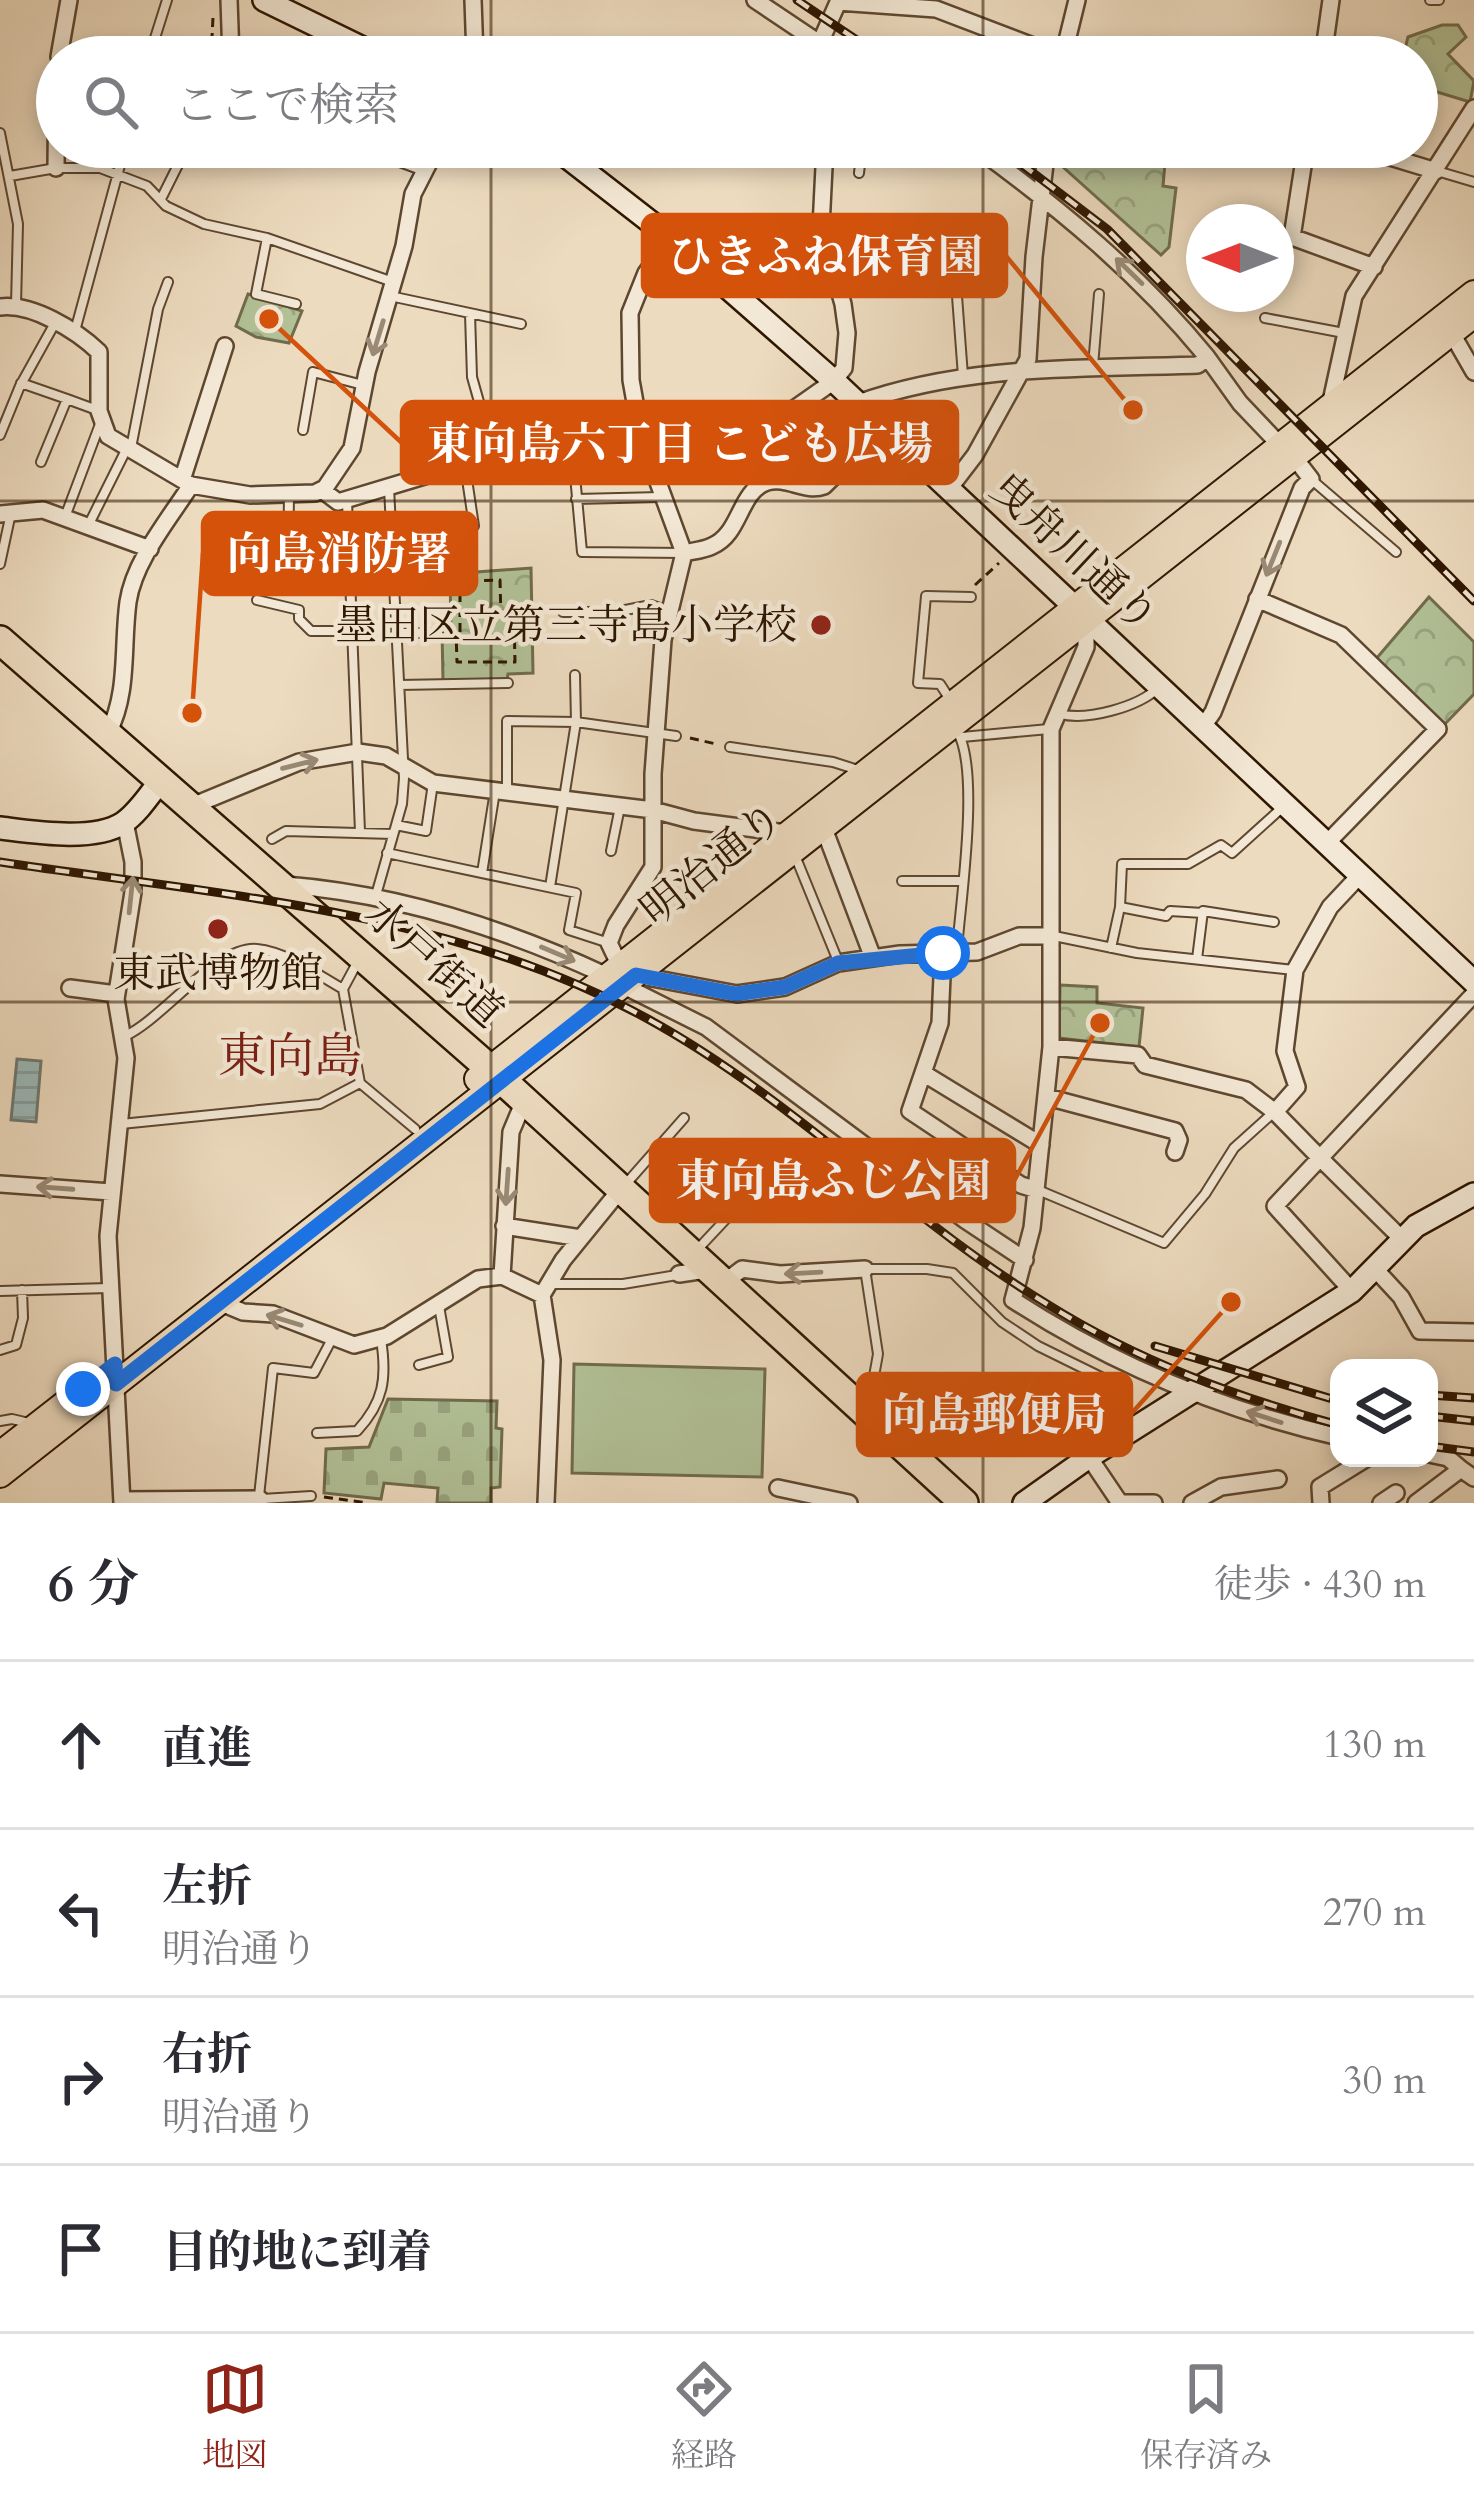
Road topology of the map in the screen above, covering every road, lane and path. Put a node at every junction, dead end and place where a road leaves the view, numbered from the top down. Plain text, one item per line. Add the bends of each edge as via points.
1 (69, 0) edge
2 (167, 0) edge
3 (213, 0) edge
4 (229, 0) edge
5 (263, 0) edge
6 (473, 0) edge
7 (755, 0) edge
8 (1077, 0) edge
9 (1331, 0) edge
10 (839, 1) edge
11 (958, 8) edge
12 (63, 36) edge
13 (156, 36) edge
14 (212, 36) edge
15 (230, 36) edge
16 (338, 36) edge
17 (474, 36) edge
18 (800, 36) edge
19 (823, 36) edge
20 (1018, 36) edge
21 (1068, 36) edge
22 (1326, 36) edge
23 (1474, 108) edge
24 (0, 134) edge
25 (1438, 167) edge
26 (56, 168) joint
27 (118, 168) edge
28 (177, 168) edge
29 (416, 168) edge
30 (426, 168) edge
31 (581, 168) edge
32 (824, 168) edge
33 (860, 168) edge
34 (1003, 168) edge
35 (1044, 168) edge
36 (1301, 168) edge
37 (1429, 168) edge
38 (1436, 170) junction
39 (424, 171) junction
40 (117, 173) junction
41 (859, 173) dead end
42 (10, 176) junction
43 (1474, 182) edge
44 (1040, 194) junction
45 (161, 200) junction
46 (1292, 204) edge
47 (267, 238) junction
48 (671, 238) junction
49 (1294, 239) edge
50 (828, 257) junction
51 (1374, 267) junction
52 (168, 282) dead end
53 (392, 289) junction
54 (1474, 293) edge
55 (1099, 294) dead end
56 (296, 304) dead end
57 (8, 306) edge
58 (470, 314) junction
59 (1474, 314) edge
60 (1265, 318) dead end
61 (55, 323) junction
62 (521, 323) dead end
63 (1451, 332) junction
64 (74, 333) junction
65 (1344, 333) junction
66 (225, 346) dead end
67 (1208, 357) junction
68 (1093, 367) junction
69 (1022, 371) junction
70 (1474, 372) edge
71 (963, 376) junction
72 (834, 381) junction
73 (21, 383) junction
74 (364, 386) junction
75 (67, 399) junction
76 (858, 403) junction
77 (1330, 406) junction
78 (99, 418) junction
79 (884, 427) junction
80 (302, 430) dead end
81 (0, 434) edge
82 (641, 436) junction
83 (572, 442) junction
84 (129, 448) junction
85 (1287, 451) junction
86 (494, 456) junction
87 (41, 462) dead end
88 (465, 466) junction
89 (1311, 479) junction
90 (187, 481) junction
91 (389, 488) junction
92 (950, 489) junction
93 (322, 490) junction
94 (289, 494) junction
95 (661, 497) junction
96 (347, 500) junction
97 (576, 500) junction
98 (6, 513) edge
99 (65, 518) junction
100 (474, 526) dead end
101 (87, 527) junction
102 (151, 549) junction
103 (1013, 549) junction
104 (1396, 552) dead end
105 (684, 553) junction
106 (0, 564) edge
107 (288, 571) dead end
108 (970, 597) joint
109 (1256, 599) junction
110 (257, 600) dead end
111 (668, 610) junction
112 (563, 612) dead end
113 (1080, 612) junction
114 (350, 631) junction
115 (456, 632) junction
116 (438, 633) joint
117 (396, 634) junction
118 (6, 653) edge
119 (575, 675) dead end
120 (508, 683) dead end
121 (399, 685) junction
122 (1160, 687) junction
123 (1054, 721) junction
124 (576, 722) junction
125 (956, 722) junction
126 (1202, 728) junction
127 (108, 733) junction
128 (658, 733) junction
129 (676, 736) joint
130 (730, 747) joint
131 (358, 752) junction
132 (403, 768) junction
133 (863, 771) junction
134 (161, 780) junction
135 (433, 782) junction
136 (501, 791) junction
137 (567, 799) junction
138 (1286, 805) junction
139 (192, 806) junction
140 (620, 806) junction
141 (653, 810) junction
142 (125, 822) junction
143 (823, 826) junction
144 (0, 828) edge
145 (394, 830) junction
146 (361, 832) junction
147 (272, 839) dead end
148 (790, 842) junction
149 (1327, 843) junction
150 (611, 851) dead end
151 (387, 853) junction
152 (482, 873) junction
153 (1360, 875) junction
154 (902, 881) dead end
155 (963, 881) junction
156 (283, 885) junction
157 (550, 887) junction
158 (376, 896) junction
159 (1120, 907) junction
160 (1203, 913) junction
161 (1274, 922) dead end
162 (1052, 936) junction
163 (1111, 948) junction
164 (950, 952) junction
165 (362, 955) junction
166 (873, 958) junction
167 (1197, 959) junction
168 (838, 963) junction
169 (618, 968) junction
170 (1294, 970) junction
171 (1474, 982) edge
172 (70, 988) dead end
173 (343, 989) junction
174 (116, 994) junction
175 (1474, 994) edge
176 (123, 1036) junction
177 (1051, 1047) junction
178 (923, 1073) junction
179 (496, 1074) junction
180 (360, 1083) junction
181 (1047, 1097) junction
182 (524, 1101) junction
183 (1275, 1112) junction
184 (684, 1118) dead end
185 (119, 1124) junction
186 (415, 1129) junction
187 (1041, 1145) junction
188 (1175, 1152) dead end
189 (1320, 1158) junction
190 (0, 1184) edge
191 (756, 1187) dead end
192 (620, 1190) junction
193 (1037, 1190) junction
194 (111, 1192) junction
195 (1474, 1194) edge
196 (504, 1226) junction
197 (581, 1238) junction
198 (1402, 1240) junction
199 (1025, 1260) junction
200 (865, 1269) junction
201 (1376, 1270) junction
202 (699, 1271) junction
203 (502, 1276) junction
204 (110, 1288) junction
205 (22, 1290) junction
206 (545, 1290) junction
207 (1352, 1291) junction
208 (0, 1292) edge
209 (1013, 1300) junction
210 (219, 1302) junction
211 (438, 1304) junction
212 (1002, 1322) junction
213 (1474, 1332) edge
214 (333, 1337) junction
215 (381, 1338) junction
216 (0, 1350) edge
217 (419, 1365) dead end
218 (115, 1374) junction
219 (1190, 1393) junction
220 (865, 1413) junction
221 (0, 1421) edge
222 (37, 1425) junction
223 (316, 1432) dead end
224 (1330, 1435) edge
225 (1110, 1444) junction
226 (0, 1454) edge
227 (1438, 1456) edge
228 (1089, 1457) junction
229 (1352, 1467) edge
230 (1467, 1474) edge
231 (0, 1475) edge
232 (1277, 1479) dead end
233 (778, 1488) dead end
234 (310, 1496) joint
235 (803, 1499) edge
236 (122, 1501) edge
237 (260, 1501) edge
238 (368, 1503) edge
239 (546, 1503) edge
240 (849, 1503) edge
241 (964, 1503) edge
242 (1024, 1503) edge
243 (1154, 1503) edge
244 (1192, 1503) edge
245 (1322, 1503) edge
246 (1416, 1503) edge

1 - 12 street
2 - 13 lane
3 - 14 path
4 - 15 street
5 - 16 street
6 - 17 street
7 - 18 street
8 - 21 street
9 - 22 street
10 - 11 street
10 - 19 street
11 - 20 street
23 - 25 street
24 - 42 lane
26 - 40 lane
26 - 42 lane
27 - 40 lane
28 - 45 lane
29 - 39 lane
30 - 39 street
31 - 48 street, 曳舟川通り
32 - 50 street via 820,227
33 - 41 lane
34 - 44 street
35 - 44 street
36 - 46 street
37 - 38 street
38 - 43 lane
38 - 51 street
39 - 53 street
40 - 45 lane
40 - 64 lane
42 - 57 lane via 18,224
67 -> 44 street via 1163,303
44 - 69 street
45 - 47 lane via 204,224
47 - 53 lane
47 - 56 lane via 256,294
48 - 72 street, 曳舟川通り
48 - 82 street via 630,313
49 - 51 street
50 - 71 lane via 948,250
50 - 72 street via 847,333 844,368
51 - 65 street via 1354,296
52 - 84 lane
53 - 58 lane
53 -> 74 street
54 - 77 main road, 明治通り
55 - 68 lane
57 - 61 street
58 - 62 lane
58 - 86 lane via 472,377
59 - 63 main road, 明治通り
60 - 65 lane
61 - 64 street
61 - 73 lane
63 - 70 street
63 - 85 main road, 明治通り
64 - 78 street via 99,352
65 - 77 street
66 - 90 street
67 - 68 street via 1198,365
67 - 85 street
68 - 69 street
69 - 71 street
69 - 92 street
71 - 76 street
72 - 76 street, 曳舟川通り
72 - 82 street via 754,436
73 - 75 lane
73 - 81 lane
74 - 80 lane via 313,372
74 - 93 street via 352,448
75 - 78 lane
75 - 87 lane
76 - 79 street, 曳舟川通り
77 - 85 main road, 明治通り
78 - 84 street via 108,436
78 - 99 lane
79 - 92 street, 曳舟川通り
79 - 105 street via 824,485 767,482 725,538
82 - 83 street
82 - 95 street
83 - 86 street
83 - 97 lane
84 - 90 street
84 - 101 lane
85 - 89 street
85 - 113 main road, 明治通り
86 - 88 street
88 - 91 street
88 - 100 lane
89 - 104 lane
89 -> 109 street
90 - 94 street
90 - 102 street
91 - 96 street
91 - 117 lane
92 - 103 street, 曳舟川通り
93 - 94 street
93 - 96 street
94 - 107 lane
95 - 97 lane
95 - 105 street
96 - 114 lane
97 - 105 lane via 582,552
98 - 99 street via 43,510
98 - 106 lane
99 - 101 street
101 - 102 street
102 - 127 street via 129,597 120,705
103 - 108 path
103 - 113 street, 曳舟川通り
105 - 111 street
108 - 125 lane via 926,596 918,683 940,684
109 - 126 street
109 - 149 street via 1341,635 1438,729
110 - 114 lane via 299,610 311,631
111 - 112 lane
111 - 128 street
113 - 122 street, 曳舟川通り
113 - 123 street via 1086,647
113 - 125 main road, 明治通り
114 - 131 lane
115 - 115 path via 457,662 515,662 514,620 501,620 500,580 460,581
115 - 116 path
116 - 117 lane
117 - 121 lane
118 - 127 highway, 水戸街道
119 - 124 lane
120 - 121 lane
121 - 132 lane
122 - 123 lane via 1147,699
122 - 126 street, 曳舟川通り
123 - 125 lane
123 - 162 street
124 - 128 lane
124 - 136 lane via 507,721
124 - 137 lane
125 - 133 main road, 明治通り
125 - 143 main road, 明治通り
125 - 155 lane via 967,806
126 - 138 street, 曳舟川通り
127 - 134 highway, 水戸街道
128 - 129 lane
128 - 141 street
129 - 130 path
130 - 133 lane
131 - 132 street
139 -> 131 street via 281,768
131 - 146 lane
132 - 135 street
132 - 145 lane
133 - 148 main road, 明治通り
134 - 139 highway, 水戸街道
134 - 142 street
135 - 136 street
135 - 145 lane via 426,831
136 - 137 street
136 - 152 lane
137 - 140 street
137 - 157 lane
138 - 149 street, 曳舟川通り
138 - 159 lane via 1232,853 1221,845 1188,864 1122,864
139 - 156 highway, 水戸街道
140 - 141 street
140 - 150 lane
141 - 148 street
141 - 169 street via 653,867 616,925
142 - 144 street via 70,834
174 -> 142 street via 133,892
143 - 148 main road, 明治通り
143 - 166 street
145 - 146 lane
145 - 151 lane
146 - 147 lane via 286,831
148 - 168 lane
148 - 169 main road, 明治通り
149 - 153 street, 曳舟川通り
151 - 152 lane
151 - 158 lane
152 - 157 lane
153 - 170 street via 1330,907
153 - 171 street, 曳舟川通り
154 - 155 lane
155 - 164 lane
156 - 158 street
156 - 165 highway, 水戸街道
157 - 169 lane via 576,893 569,931
158 -> 169 street
159 - 160 lane
159 - 163 lane
160 - 161 lane
160 - 167 lane
162 - 163 lane
162 - 164 street
162 - 177 street
163 - 167 lane
164 - 166 street
164 - 178 street
165 - 173 lane
165 - 179 highway, 水戸街道
166 - 168 street
167 - 170 lane
168 - 169 street via 785,987 736,994
169 - 179 main road, 明治通り
169 - 199 street
170 - 183 street via 1285,1051 1297,1087
172 - 174 street
173 - 176 lane via 286,958 235,952
173 - 180 lane
174 - 176 street
175 - 189 street
176 - 185 street
177 - 181 street
177 - 183 street via 1138,1055 1145,1065 1246,1090
178 - 187 street
178 - 193 street via 910,1111
179 - 182 highway, 水戸街道
179 - 186 main road, 明治通り
179 - 210 main road, 明治通り
180 - 185 lane via 320,1104
180 - 186 lane
181 - 187 street
181 - 188 street via 1175,1131
182 - 192 highway, 水戸街道
182 -> 196 street via 511,1132
183 - 189 street
183 - 193 lane via 1234,1148 1164,1243
184 - 192 lane
185 - 194 street
186 - 218 main road, 明治通り
187 - 193 street
189 - 198 street
189 - 207 street via 1275,1206
194 -> 190 street
191 - 202 lane
192 - 197 street
192 - 202 highway, 水戸街道
193 - 199 street
194 - 204 street
195 - 198 street
196 - 197 street
196 - 203 street
197 - 206 street
198 - 201 street
199 - 209 street
200 -> 202 street
200 - 212 lane via 953,1274
200 - 220 lane via 878,1354
201 - 207 street
201 - 213 street via 1420,1331
202 - 206 lane
202 - 220 highway, 水戸街道
203 - 206 street
203 - 211 street via 478,1279
204 - 205 lane
204 - 218 street
205 - 208 lane
205 - 216 lane via 16,1345
206 - 239 street via 552,1360
207 - 219 street
209 - 212 lane
209 - 219 street
214 -> 210 street
210 - 218 main road, 明治通り
211 - 215 street
211 - 217 lane via 448,1358
212 - 225 lane via 1107,1380
214 - 215 street via 354,1345
214 - 237 lane via 314,1373 273,1368
215 - 223 lane via 384,1391 372,1415 357,1431
218 - 222 main road, 明治通り
218 - 231 main road, 明治通り
218 - 236 street
224 -> 219 street
219 - 225 street
220 - 241 highway, 水戸街道
221 - 222 lane
222 - 226 main road, 明治通り
225 - 228 street
227 - 230 street
228 - 242 street
228 - 243 street via 1120,1503
229 - 245 street via 1320,1487
230 - 246 street
232 - 244 street via 1222,1487
233 - 235 street
234 - 237 lane
234 - 238 path
235 - 240 street
236 - 237 street

